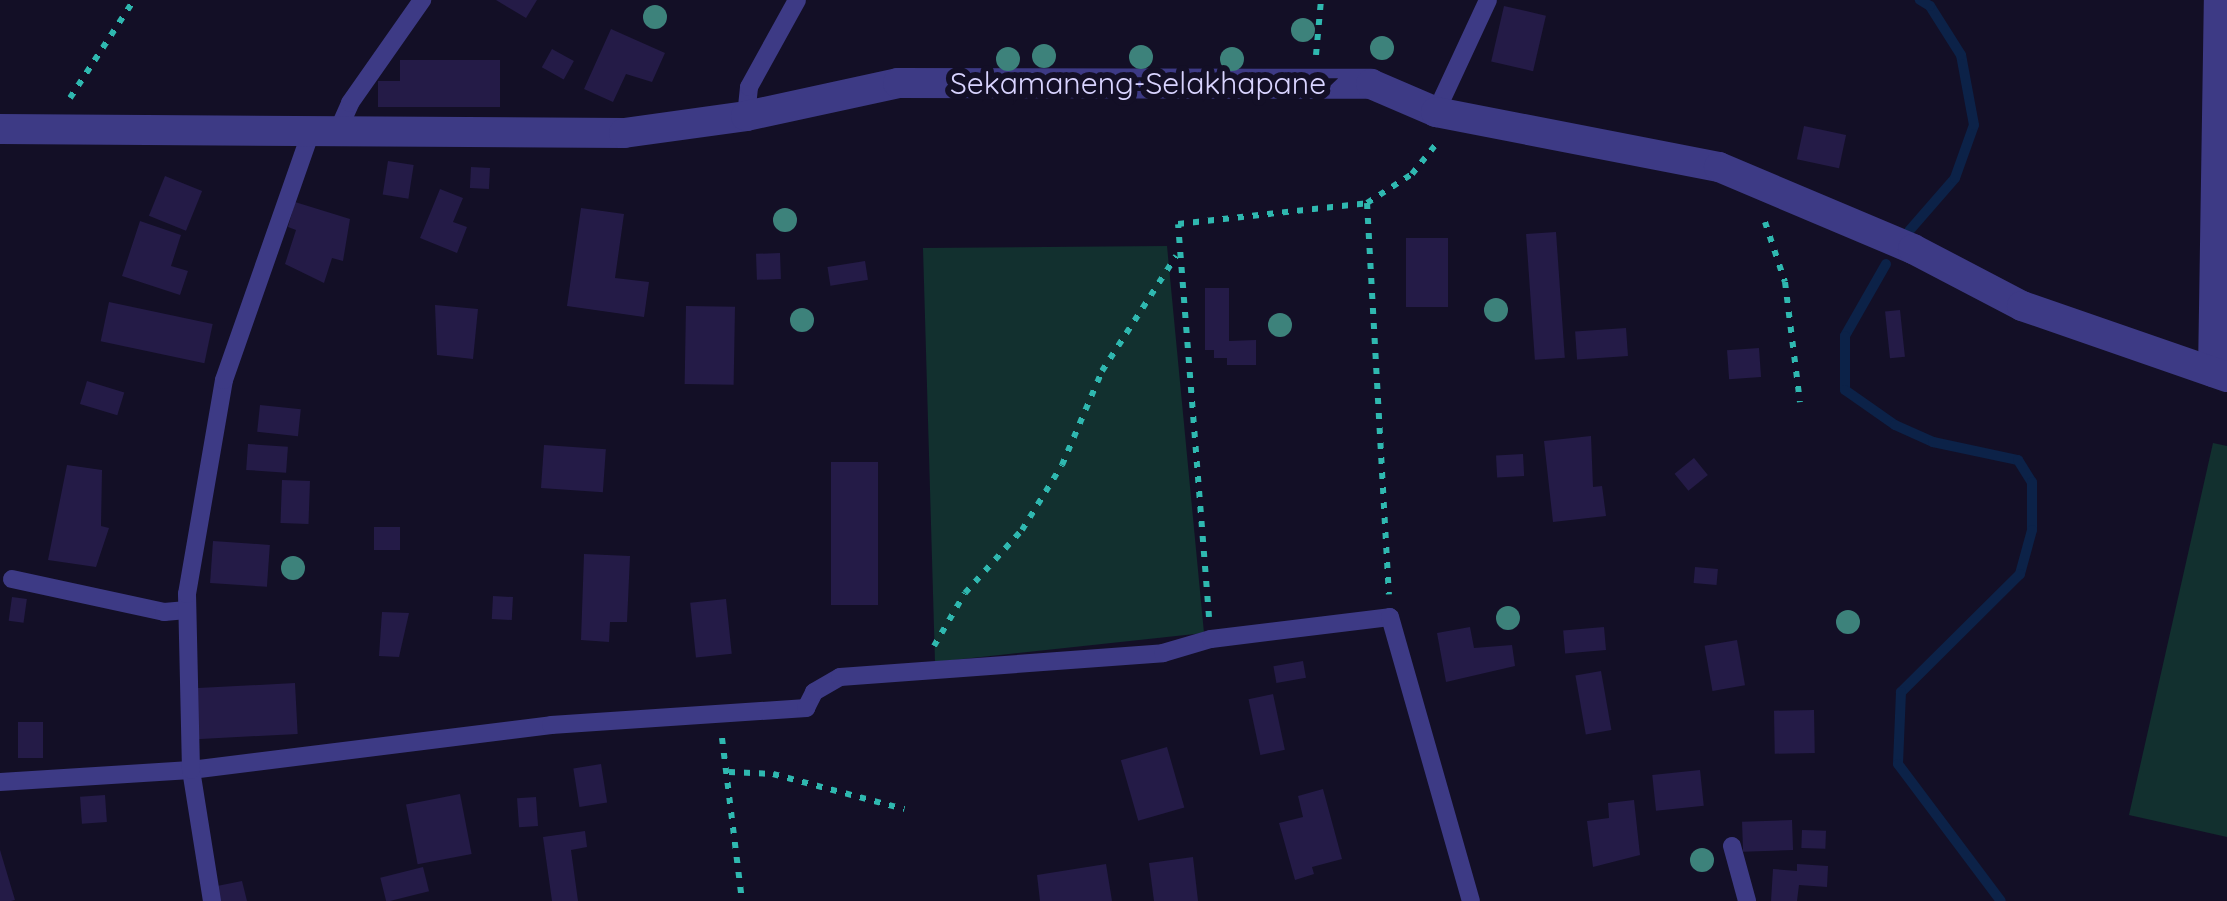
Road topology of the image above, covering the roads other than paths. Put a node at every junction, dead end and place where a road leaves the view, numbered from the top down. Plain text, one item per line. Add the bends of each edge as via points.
1 (422, 0) edge
2 (797, 0) edge
3 (1489, 0) edge
4 (2219, 0) edge
5 (1445, 113) junction
6 (746, 116) junction
7 (0, 130) edge
8 (323, 135) junction
9 (2220, 375) edge
10 (12, 579) dead end
11 (187, 610) junction
12 (191, 770) junction
13 (0, 782) edge
14 (1732, 846) dead end
15 (212, 901) edge
16 (1472, 901) edge
17 (1747, 901) edge

1 - 8 lane
2 - 6 lane via 749,86
3 - 5 lane
4 - 9 street
5 - 6 street, Sekamaneng-Selakhapane via 1371,84 898,83
5 - 9 street, Sekamaneng-Selakhapane via 1719,167 1913,249 2022,306
6 - 8 street, Sekamaneng-Selakhapane via 624,133
7 - 8 street, Sekamaneng-Selakhapane
8 - 11 lane via 224,380
10 - 11 lane
11 - 12 lane
12 - 13 lane
12 - 15 lane
12 - 16 lane via 551,725 806,708 814,692 840,677 1163,652 1211,638 1390,617
14 - 17 lane

